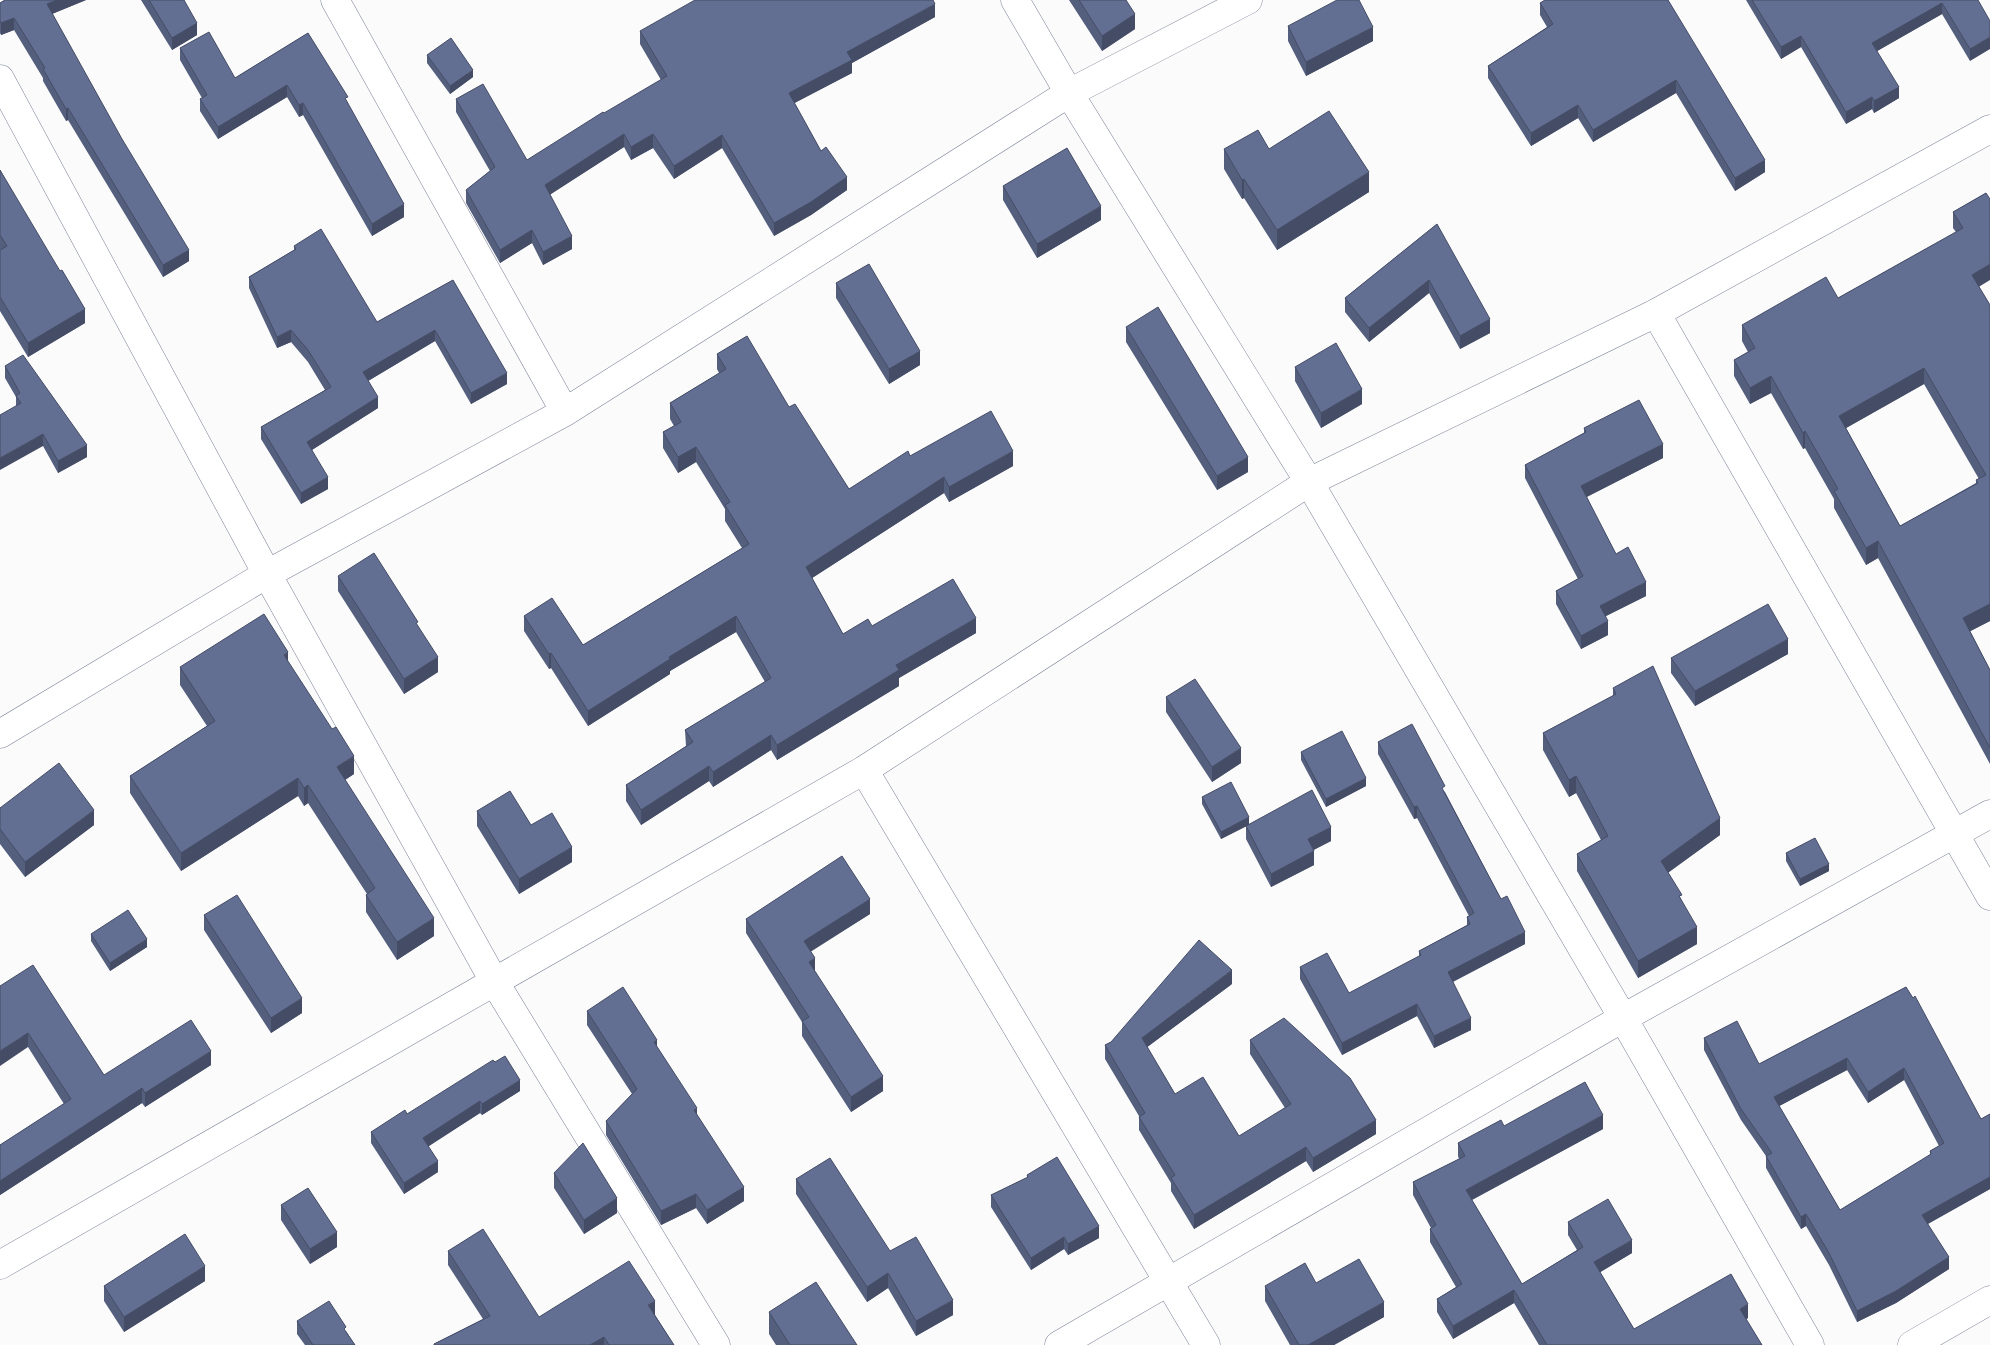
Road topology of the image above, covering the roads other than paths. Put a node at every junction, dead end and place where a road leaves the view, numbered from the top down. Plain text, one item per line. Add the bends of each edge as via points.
1 (1015, 0) edge
2 (1248, 0) edge
3 (345, 4) edge
4 (0, 79) edge
5 (1069, 93) junction
6 (1990, 129) edge
7 (1656, 313) junction
8 (565, 412) junction
9 (1309, 482) junction
10 (267, 574) junction
11 (0, 734) edge
12 (864, 770) junction
13 (1990, 814) edge
14 (1954, 834) junction
15 (1990, 896) edge
16 (494, 982) junction
17 (1623, 1018) junction
18 (0, 1265) edge
19 (1168, 1281) junction
20 (1990, 1300) edge
21 (716, 1345) edge
22 (1059, 1345) edge
23 (1206, 1345) edge
24 (1810, 1345) edge
25 (1912, 1345) edge

1 - 5 street
2 - 5 street
3 - 8 street
4 - 10 street
5 - 8 street
5 - 9 street
6 - 7 street
7 - 9 street
7 - 14 street
8 - 10 street
9 - 12 street
9 - 17 street
10 - 11 street
10 - 16 street
12 - 16 street
12 - 19 street
13 - 14 street
14 - 15 street
14 - 17 street
16 - 18 street
16 - 21 street
17 - 19 street
17 - 24 street
19 - 22 street
19 - 23 street
20 - 25 street

